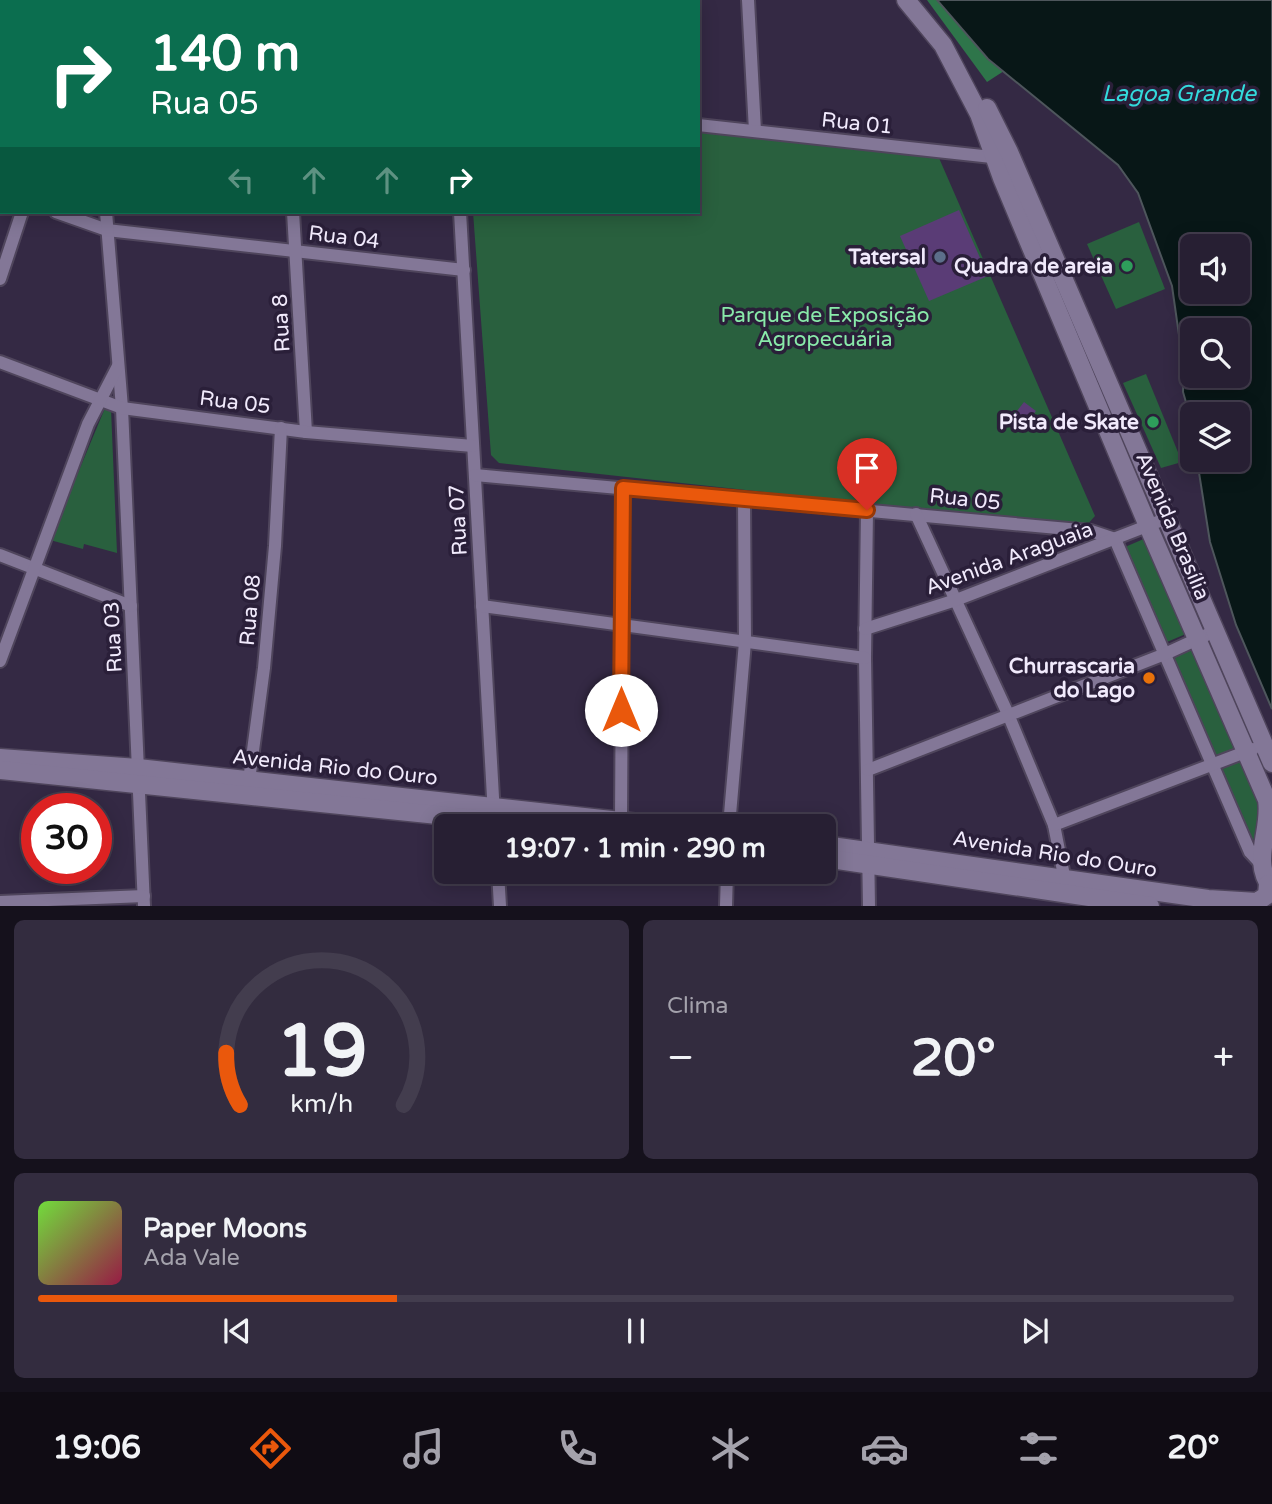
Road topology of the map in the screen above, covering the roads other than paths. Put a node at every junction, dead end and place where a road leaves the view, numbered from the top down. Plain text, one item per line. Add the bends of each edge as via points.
1 (748, 0) edge
2 (906, 0) edge
3 (700, 125) edge
4 (755, 131) junction
5 (1005, 156) junction
6 (21, 214) edge
7 (62, 214) edge
8 (106, 214) edge
9 (293, 214) edge
10 (460, 214) edge
11 (107, 230) junction
12 (296, 250) junction
13 (464, 270) junction
14 (0, 279) edge
15 (0, 362) edge
16 (118, 366) junction
17 (99, 401) junction
18 (122, 408) junction
19 (281, 428) junction
20 (306, 432) junction
21 (473, 446) junction
22 (475, 475) junction
23 (623, 488) junction
24 (744, 500) junction
25 (867, 510) junction
26 (916, 514) junction
27 (1156, 522) junction
28 (1115, 539) junction
29 (0, 555) edge
30 (34, 569) junction
31 (956, 600) junction
32 (131, 606) junction
33 (482, 606) junction
34 (622, 626) junction
35 (865, 629) junction
36 (1215, 632) junction
37 (1197, 640) junction
38 (745, 642) junction
39 (1165, 654) junction
40 (865, 658) junction
41 (0, 661) edge
42 (1008, 714) junction
43 (1254, 748) junction
44 (0, 758) edge
45 (1272, 763) edge
46 (1214, 765) junction
47 (57, 769) junction
48 (0, 770) edge
49 (868, 770) junction
50 (138, 775) junction
51 (248, 788) junction
52 (481, 814) edge
53 (494, 814) edge
54 (621, 814) edge
55 (730, 814) edge
56 (1054, 825) junction
57 (1269, 829) edge
58 (836, 850) edge
59 (836, 860) edge
60 (869, 865) junction
61 (1262, 865) junction
62 (499, 884) edge
63 (727, 884) edge
64 (1066, 886) junction
65 (1270, 887) edge
66 (1171, 900) edge
67 (144, 901) edge
68 (0, 902) edge
69 (500, 905) edge
70 (726, 905) edge
71 (869, 905) edge
72 (1150, 905) edge

1 - 4 street
2 - 5 main road, Avenida Brasília via 981,98
3 - 4 street, Rua 01
4 - 5 street, Rua 01
5 - 27 main road, Avenida Brasília
6 - 14 street
7 - 11 street, Rua 04
8 - 11 street, Rua 03
9 - 12 street, Rua 8
10 - 13 street, Rua 07
11 - 12 street, Rua 04
11 - 16 street, Rua 03
12 - 13 street, Rua 04
12 - 20 street, Rua 8
13 - 21 street, Rua 07
15 - 17 street, Rua 05
16 - 17 street
16 - 18 street, Rua 03
17 - 18 street, Rua 05
17 - 30 street
18 - 19 street, Rua 05
18 - 32 street, Rua 03
19 - 20 street, Rua 05
19 - 51 street, Rua 08 via 267,641
20 - 21 street, Rua 05
21 - 22 street, Rua 07
22 - 23 street, Rua 05
22 - 33 street, Rua 07
23 - 24 street, Rua 05
23 - 34 street
24 - 25 street, Rua 05
24 - 38 street
25 - 26 street, Rua 05
25 - 35 street
26 - 28 street, Rua 05 via 1091,531
26 - 31 street
27 - 28 street, Avenida Araguaia
27 - 36 main road, Avenida Brasília
27 - 37 main road, Avenida Brasília
28 - 31 street, Avenida Araguaia
28 - 39 street
29 - 30 street
30 - 32 street
30 - 41 street
31 - 35 street, Avenida Araguaia
31 - 42 street
32 - 50 street, Rua 03
33 - 34 street
33 - 53 street, Rua 07
34 - 38 street
34 - 54 street
35 - 40 street
36 - 37 street
36 - 43 main road, Avenida Brasília
37 - 39 street
37 - 43 main road, Avenida Brasília
38 - 40 street
38 - 55 street
39 - 42 street
39 - 46 street
40 - 49 street
42 - 49 street
42 - 56 street
43 - 45 main road, Avenida Brasília
43 - 46 street
43 - 57 main road, Avenida Brasília via 1270,814
44 - 47 main road, Avenida Rio do Ouro
46 - 56 street
46 - 61 street via 1250,852
47 - 48 main road, Avenida Rio do Ouro
47 - 50 main road, Avenida Rio do Ouro
49 - 60 street
50 - 51 main road, Avenida Rio do Ouro
50 - 67 street, Rua 03
51 - 52 main road, Avenida Rio do Ouro
56 - 64 street
57 - 61 main road, Avenida Brasília
58 - 60 main road, Avenida Rio do Ouro
59 - 60 main road, Avenida Rio do Ouro
60 - 64 main road, Avenida Rio do Ouro via 946,868
60 - 71 street
61 - 65 main road, Avenida Brasília
62 - 69 street
63 - 70 street
64 - 66 main road, Avenida Rio do Ouro
64 - 72 main road, Avenida Rio do Ouro
65 - 66 main road, Avenida Rio do Ouro via 1257,902
67 - 68 street

